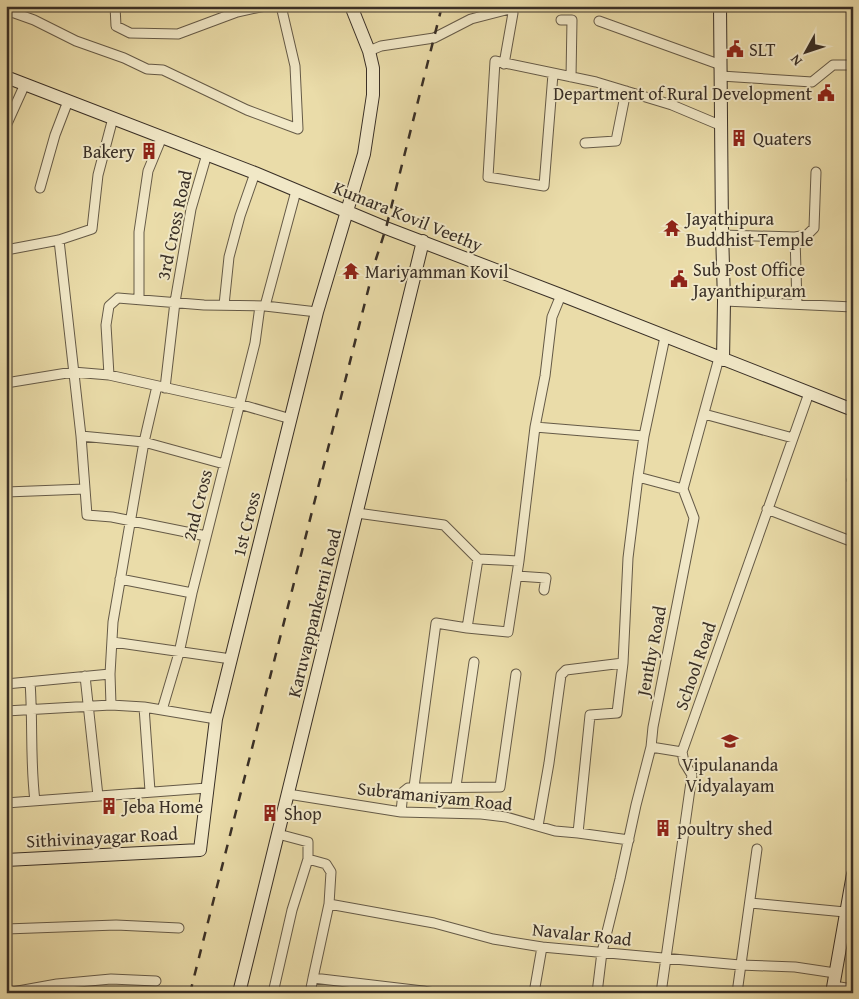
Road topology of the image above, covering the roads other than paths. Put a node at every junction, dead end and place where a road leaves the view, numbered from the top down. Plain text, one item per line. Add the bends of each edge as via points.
1 (114, 6) edge
2 (265, 6) edge
3 (281, 6) edge
4 (351, 6) edge
5 (720, 6) edge
6 (6, 10) edge
7 (561, 20) dead end
8 (599, 21) dead end
9 (368, 52) junction
10 (504, 64) junction
11 (853, 65) edge
12 (721, 71) junction
13 (553, 74) junction
14 (6, 77) edge
15 (571, 77) junction
16 (25, 84) junction
17 (626, 91) junction
18 (68, 101) junction
19 (113, 118) junction
20 (6, 126) edge
21 (722, 126) junction
22 (162, 137) junction
23 (585, 143) dead end
24 (207, 154) junction
25 (816, 172) dead end
26 (255, 173) junction
27 (40, 188) dead end
28 (296, 191) junction
29 (346, 210) junction
30 (722, 235) junction
31 (795, 237) junction
32 (60, 240) junction
33 (423, 241) junction
34 (6, 250) edge
35 (561, 295) junction
36 (139, 299) junction
37 (724, 301) junction
38 (175, 302) junction
39 (797, 304) junction
40 (224, 305) junction
41 (262, 306) junction
42 (853, 307) edge
43 (317, 312) junction
44 (665, 337) junction
45 (721, 359) junction
46 (73, 372) junction
47 (109, 375) junction
48 (6, 383) edge
49 (161, 387) junction
50 (809, 393) junction
51 (239, 404) junction
52 (853, 410) edge
53 (704, 414) junction
54 (290, 419) junction
55 (535, 427) junction
56 (81, 436) junction
57 (644, 436) junction
58 (793, 438) junction
59 (144, 442) junction
60 (224, 464) junction
61 (638, 477) junction
62 (85, 489) junction
63 (683, 489) junction
64 (6, 492) edge
65 (767, 509) junction
66 (357, 513) junction
67 (131, 521) junction
68 (206, 536) junction
69 (853, 542) edge
70 (478, 559) junction
71 (519, 561) junction
72 (517, 576) junction
73 (120, 578) junction
74 (544, 590) dead end
75 (192, 593) junction
76 (467, 628) junction
77 (112, 642) junction
78 (178, 653) junction
79 (231, 659) junction
80 (474, 662) dead end
81 (623, 662) junction
82 (110, 674) junction
83 (516, 674) dead end
84 (85, 676) junction
85 (30, 682) junction
86 (6, 684) edge
87 (88, 706) junction
88 (111, 706) junction
89 (144, 707) junction
90 (6, 710) edge
91 (32, 710) junction
92 (162, 710) junction
93 (216, 719) junction
94 (651, 747) junction
95 (682, 752) junction
96 (456, 786) junction
97 (414, 787) junction
98 (207, 788) junction
99 (150, 791) junction
100 (288, 794) junction
101 (98, 796) junction
102 (35, 801) junction
103 (6, 803) edge
104 (401, 812) junction
105 (538, 826) junction
106 (578, 833) junction
107 (278, 834) junction
108 (629, 840) junction
109 (757, 849) dead end
110 (200, 850) joint
111 (308, 858) junction
112 (6, 860) edge
113 (853, 874) edge
114 (750, 903) junction
115 (329, 904) junction
116 (848, 906) edge
117 (179, 928) dead end
118 (6, 929) edge
119 (542, 947) junction
120 (602, 952) junction
121 (665, 958) junction
122 (740, 966) junction
123 (313, 978) junction
124 (156, 981) dead end
125 (57, 984) junction
126 (833, 984) edge
127 (853, 989) edge
128 (422, 992) edge
129 (7, 993) edge
130 (61, 993) edge
131 (239, 993) edge
132 (273, 993) edge
133 (310, 993) edge
134 (434, 993) edge
135 (534, 993) edge
136 (597, 993) edge
137 (661, 993) edge
138 (737, 993) edge

1 - 2 street via 116,26 130,33 178,34 237,12
3 - 6 street via 295,66 298,129 247,110 163,70 147,68 76,42 34,20
4 - 9 street, 1st Cross
5 - 12 street
7 - 15 street via 572,20
8 - 12 street
9 - 10 street via 381,46 434,38 471,19 509,9 513,13
9 - 29 street, 1st Cross via 373,68 373,95 364,154
10 - 13 street
10 - 13 street via 495,61 488,177 544,186
11 - 12 street via 833,65 812,82
12 - 21 street
13 - 15 street
14 - 16 street, Kumara Kovil Veethy
15 - 17 street
16 - 18 street, Kumara Kovil Veethy
16 - 20 street
17 - 21 street via 672,105
17 - 23 street via 616,141
18 - 19 street, Kumara Kovil Veethy
18 - 27 street
19 - 22 street, Kumara Kovil Veethy
19 - 32 street via 98,175 92,229
21 - 30 street
22 - 24 street, Kumara Kovil Veethy
22 - 36 street via 148,171 139,232
24 - 26 street, Kumara Kovil Veethy
24 - 38 street, 3rd Cross Road via 190,209
25 - 31 street via 814,228
26 - 28 street, Kumara Kovil Veethy
26 - 40 street via 229,257
28 - 29 street, Kumara Kovil Veethy
28 - 41 street, 2nd Cross
29 - 33 street, Kumara Kovil Veethy
29 - 43 street, 1st Cross
30 - 31 street
30 - 37 street
31 - 39 street
32 - 34 street
32 - 46 street
33 - 35 street, Kumara Kovil Veethy
33 - 66 street, Karuvappankerni Road
35 - 44 street, Kumara Kovil Veethy
35 - 55 street via 552,317
36 - 38 street
36 - 47 street via 118,298 109,306 106,325
37 - 39 street
37 - 45 street
38 - 40 street
38 - 49 street, 3rd Cross Road
39 - 42 street
40 - 41 street
41 - 43 street
41 - 51 street, 2nd Cross
43 - 54 street, 1st Cross
44 - 45 street, Kumara Kovil Veethy
44 - 57 street
45 - 50 street, Kumara Kovil Veethy
45 - 53 street
46 - 47 street
46 - 48 street
46 - 56 street
47 - 49 street
49 - 51 street
49 - 59 street, 3rd Cross Road
50 - 52 street, Kumara Kovil Veethy
50 - 58 street, School Road
51 - 54 street
51 - 60 street, 2nd Cross
53 - 58 street
53 - 63 street
54 - 79 street, 1st Cross
55 - 57 street
55 - 71 street
56 - 59 street
56 - 62 street
57 - 61 street
58 - 65 street, School Road
59 - 60 street
59 - 67 street, 3rd Cross Road
60 - 68 street, 2nd Cross
61 - 63 street
61 - 81 street via 628,558
62 - 64 street
62 - 67 street via 87,515
63 - 94 street, Jenthy Road via 694,518
65 - 69 street
65 - 95 street, School Road
66 - 70 street via 444,525
66 - 100 street, Karuvappankerni Road
67 - 68 street
67 - 73 street, 3rd Cross Road
68 - 75 street, 2nd Cross
70 - 71 street
70 - 76 street
71 - 72 street
72 - 74 street via 546,578
72 - 76 street via 508,632
73 - 75 street
73 - 77 street, 3rd Cross Road
75 - 78 street, 2nd Cross
76 - 97 street via 436,623
77 - 78 street
77 - 82 street, 3rd Cross Road
78 - 79 street
78 - 92 street, 2nd Cross
79 - 93 street, 1st Cross
80 - 96 street
81 - 105 street via 566,670 561,675
81 - 106 street via 617,713 590,715
82 - 84 street
82 - 88 street, 3rd Cross Road
83 - 96 street via 500,787
84 - 85 street
84 - 87 street
85 - 86 street
85 - 91 street
87 - 88 street
87 - 91 street
87 - 101 street
88 - 89 street
89 - 92 street
89 - 99 street
90 - 91 street
91 - 102 street
92 - 93 street
93 - 98 street, 1st Cross
94 - 95 street
94 - 108 street, Jenthy Road
95 - 121 street via 692,775
96 - 97 street
97 - 104 street via 403,792
98 - 99 street
98 - 110 street, 1st Cross
99 - 101 street
100 - 104 street, Subramaniyam Road
100 - 107 street, Karuvappankerni Road
101 - 102 street
102 - 103 street
104 - 105 street, Subramaniyam Road via 506,816
105 - 106 street, Subramaniyam Road
106 - 108 street, Subramaniyam Road
107 - 111 street via 308,842
107 - 131 street, Karuvappankerni Road
108 - 120 street, Jenthy Road
109 - 114 street
110 - 112 street, Sithivinayagar Road
111 - 115 street via 326,864 332,872
111 - 132 street
113 - 116 street
114 - 116 street
114 - 122 street
115 - 119 street, Navalar Road
115 - 123 street
116 - 126 street
117 - 118 street via 116,925
119 - 120 street, Navalar Road
119 - 135 street
120 - 121 street, Navalar Road
120 - 136 street, Jenthy Road
121 - 122 street, Navalar Road
121 - 137 street
122 - 126 street, Navalar Road via 795,967
122 - 138 street
123 - 128 street
123 - 133 street
124 - 125 street via 111,979
125 - 129 street
125 - 130 street
126 - 127 street, Navalar Road
128 - 134 street

